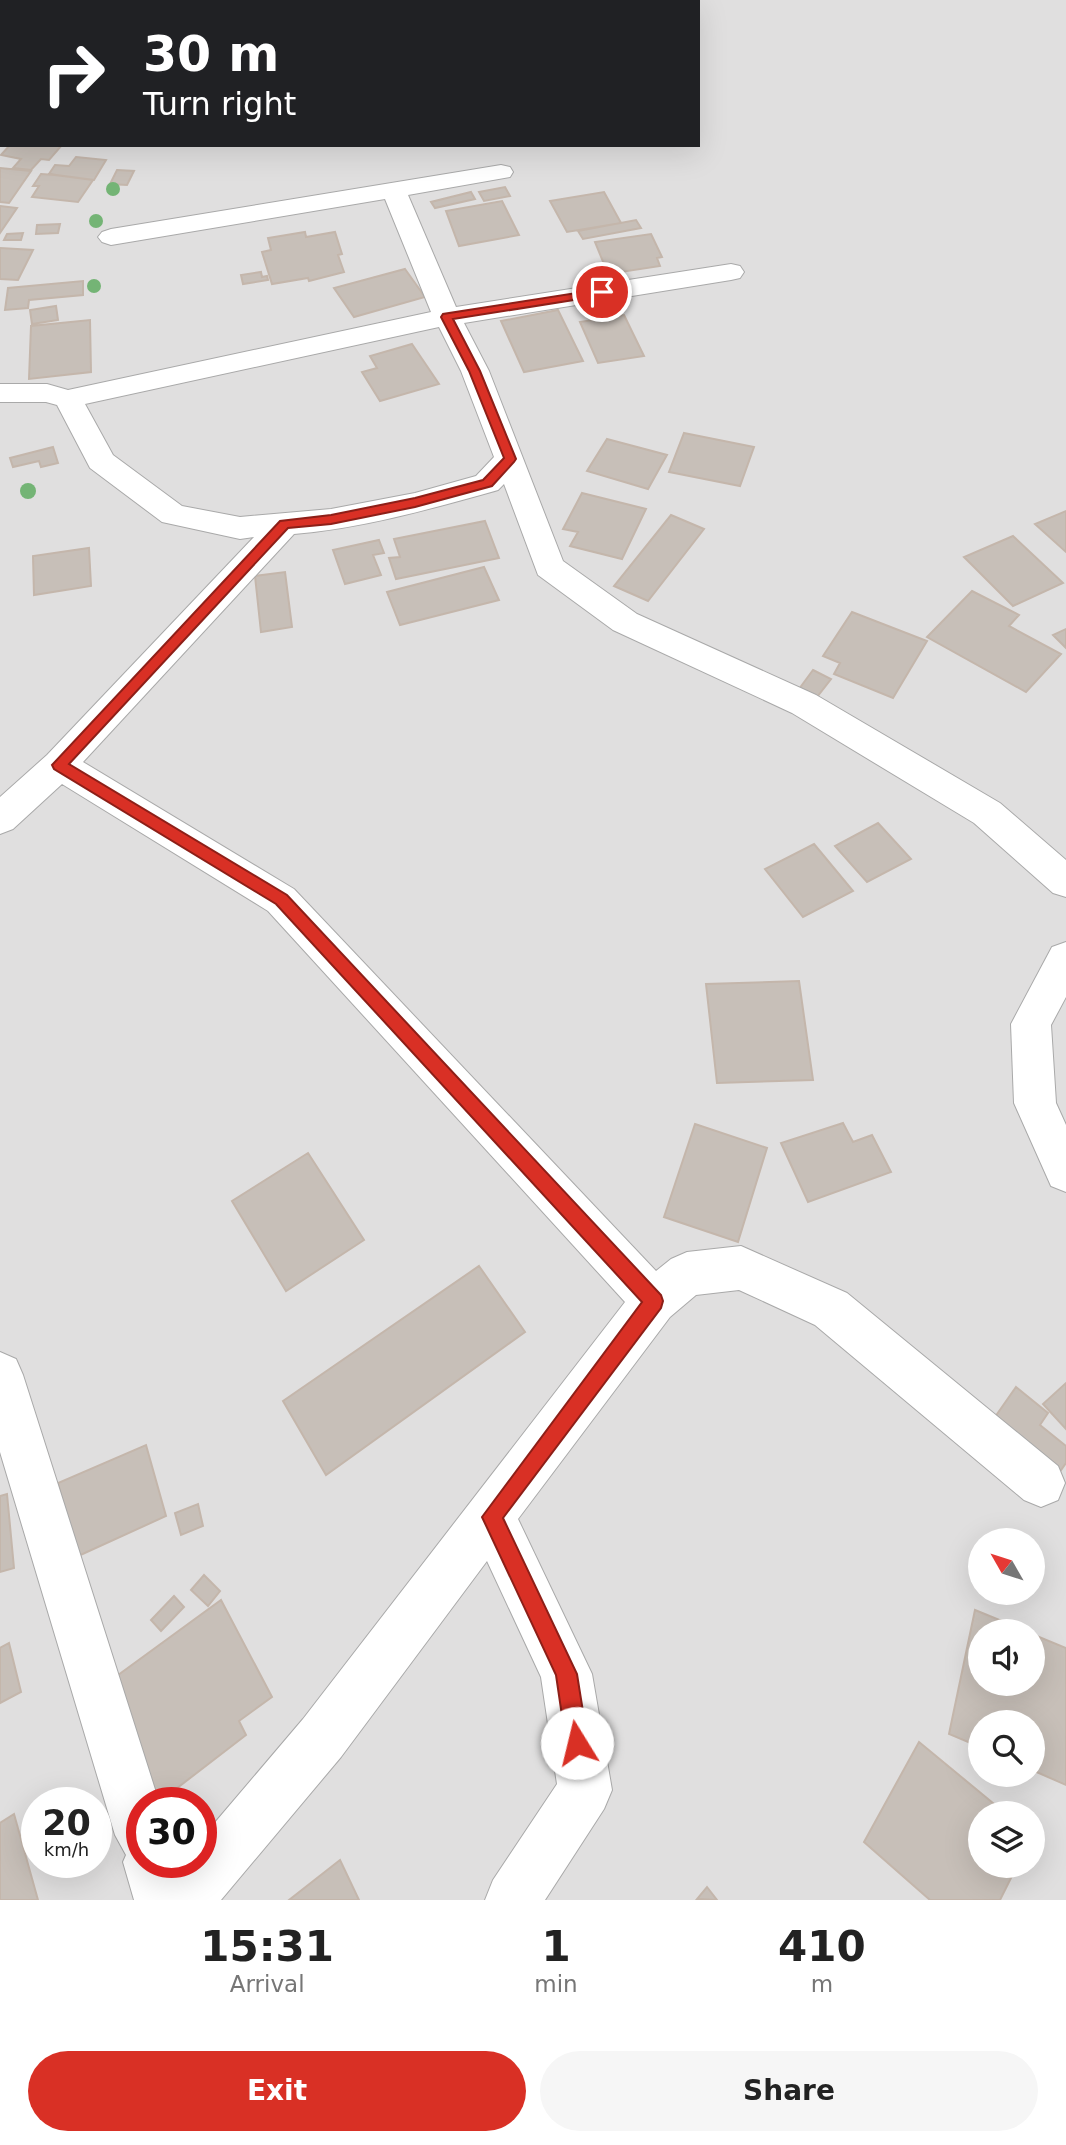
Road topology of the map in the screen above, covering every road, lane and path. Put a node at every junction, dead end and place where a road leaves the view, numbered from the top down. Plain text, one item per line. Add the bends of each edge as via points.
1 (501, 172) dead end
2 (394, 191) junction
3 (111, 237) dead end
4 (731, 272) dead end
5 (447, 317) junction
6 (0, 393) edge
7 (68, 399) junction
8 (510, 459) junction
9 (285, 524) junction
10 (60, 765) junction
11 (0, 819) edge
12 (1066, 882) edge
13 (1066, 959) edge
14 (1066, 1172) edge
15 (654, 1301) junction
16 (0, 1375) edge
17 (1041, 1483) dead end
18 (492, 1517) junction
19 (127, 1787) edge
20 (155, 1878) edge
21 (162, 1900) edge
22 (184, 1900) edge
23 (513, 1900) edge

1 - 2 street
2 - 3 street
2 - 5 street
4 - 5 street
5 - 7 street
5 - 8 street via 475,371
6 - 7 street via 47,393
7 - 9 street via 101,461 173,515 240,528
8 - 9 street via 487,483 415,503
8 - 12 street via 549,567 625,622 804,704 986,813
9 - 10 street
10 - 11 street
10 - 15 street via 281,900
13 - 14 street via 1031,1024 1035,1103
15 - 17 street via 687,1275 741,1268 831,1309
15 - 18 street
16 - 19 street
18 - 22 street via 322,1738
18 - 23 street via 566,1674 584,1790
20 - 21 street

